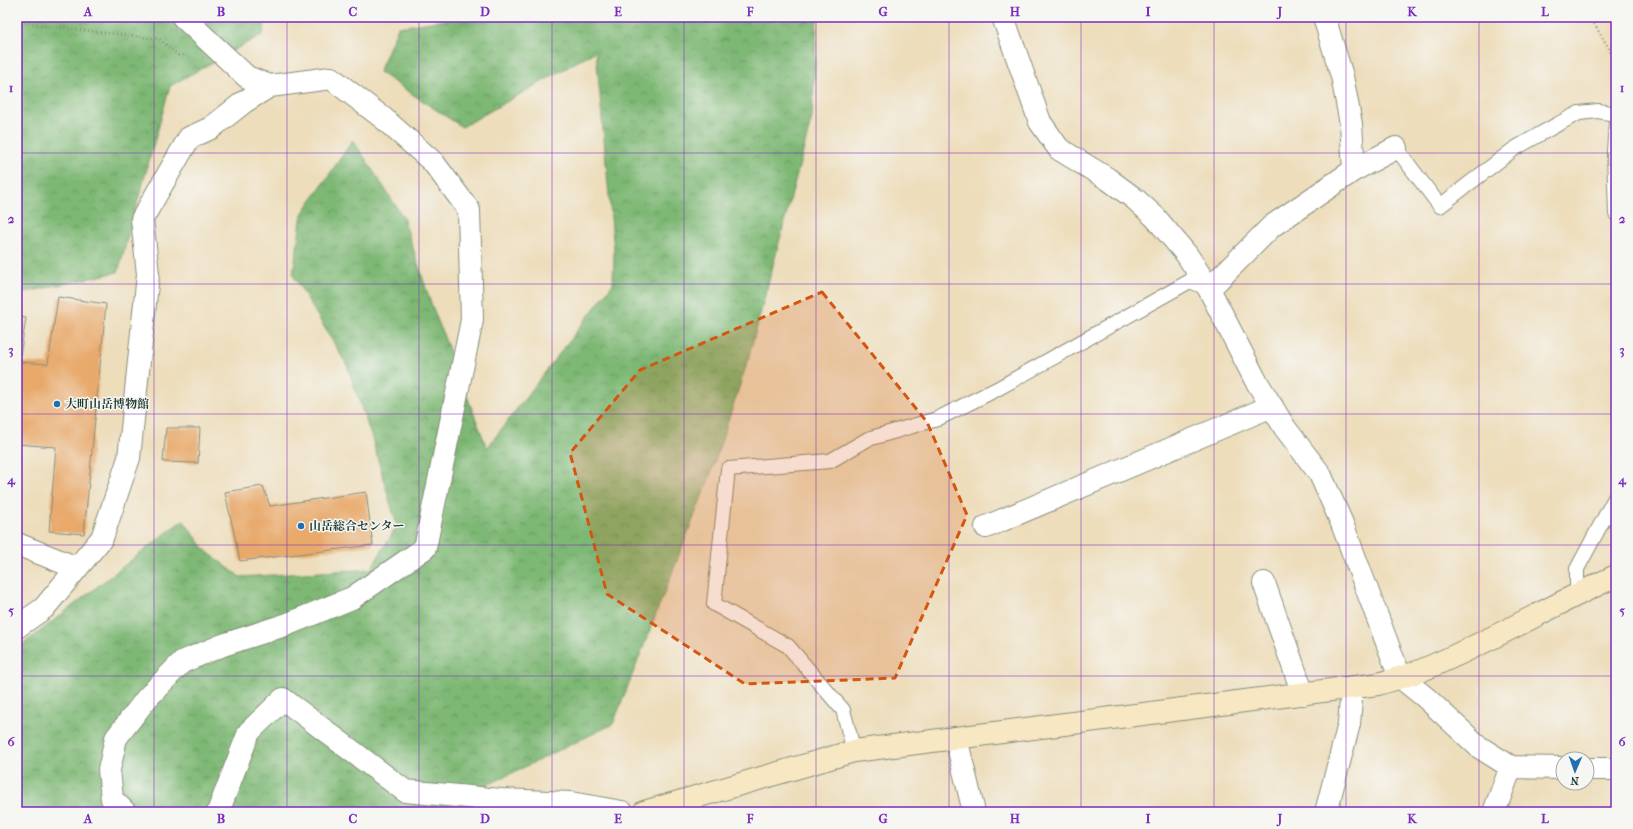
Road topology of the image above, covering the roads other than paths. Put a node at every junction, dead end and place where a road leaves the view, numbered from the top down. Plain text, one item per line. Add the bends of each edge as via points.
1 (183, 17) edge
2 (1003, 17) edge
3 (1324, 17) edge
4 (270, 86) junction
5 (1616, 114) edge
6 (1616, 123) edge
7 (1396, 148) joint
8 (1354, 170) junction
9 (1616, 214) edge
10 (1209, 289) junction
11 (1272, 406) junction
12 (1616, 496) edge
13 (986, 527) dead end
14 (17, 544) edge
15 (77, 568) junction
16 (1616, 576) edge
17 (1264, 583) dead end
18 (1580, 592) junction
19 (17, 627) edge
20 (1400, 677) junction
21 (1352, 688) junction
22 (1303, 694) junction
23 (956, 738) junction
24 (854, 751) junction
25 (1511, 767) junction
26 (1555, 768) edge
27 (1595, 769) edge
28 (1616, 769) edge
29 (125, 812) edge
30 (218, 812) edge
31 (622, 812) edge
32 (644, 812) edge
33 (974, 812) edge
34 (1326, 812) edge
35 (1494, 812) edge

1 - 4 street via 248,77
2 - 10 street via 1040,122 1059,149 1108,179 1155,216 1187,255
3 - 8 street via 1342,76 1351,124
4 - 15 street via 244,102 211,128 189,138 142,219 148,274 129,458 102,538
4 - 29 street via 332,78 433,162 469,210 472,320 425,548 352,598 182,662 148,698 116,738 109,770 112,798
5 - 7 lane via 1579,113 1514,148 1440,206
6 - 9 lane
7 - 8 street
8 - 10 street via 1272,226
10 - 11 street via 1255,379
10 - 24 lane via 1190,281 997,389 937,419 868,439 830,460 728,469 714,604 788,646 844,710
11 - 13 street
11 - 20 street via 1285,428 1320,474 1341,521
12 - 18 lane via 1577,569
14 - 15 street
15 - 19 street via 44,608
16 - 18 street
17 - 22 street
18 - 20 street via 1468,650 1426,669
20 - 21 street
20 - 25 street via 1479,747
21 - 22 street
21 - 34 street via 1349,724
22 - 23 street
23 - 24 street
23 - 33 street
24 - 32 street
25 - 26 street
25 - 35 street
27 - 28 street
30 - 31 street via 249,732 283,699 405,790 501,800 571,802

